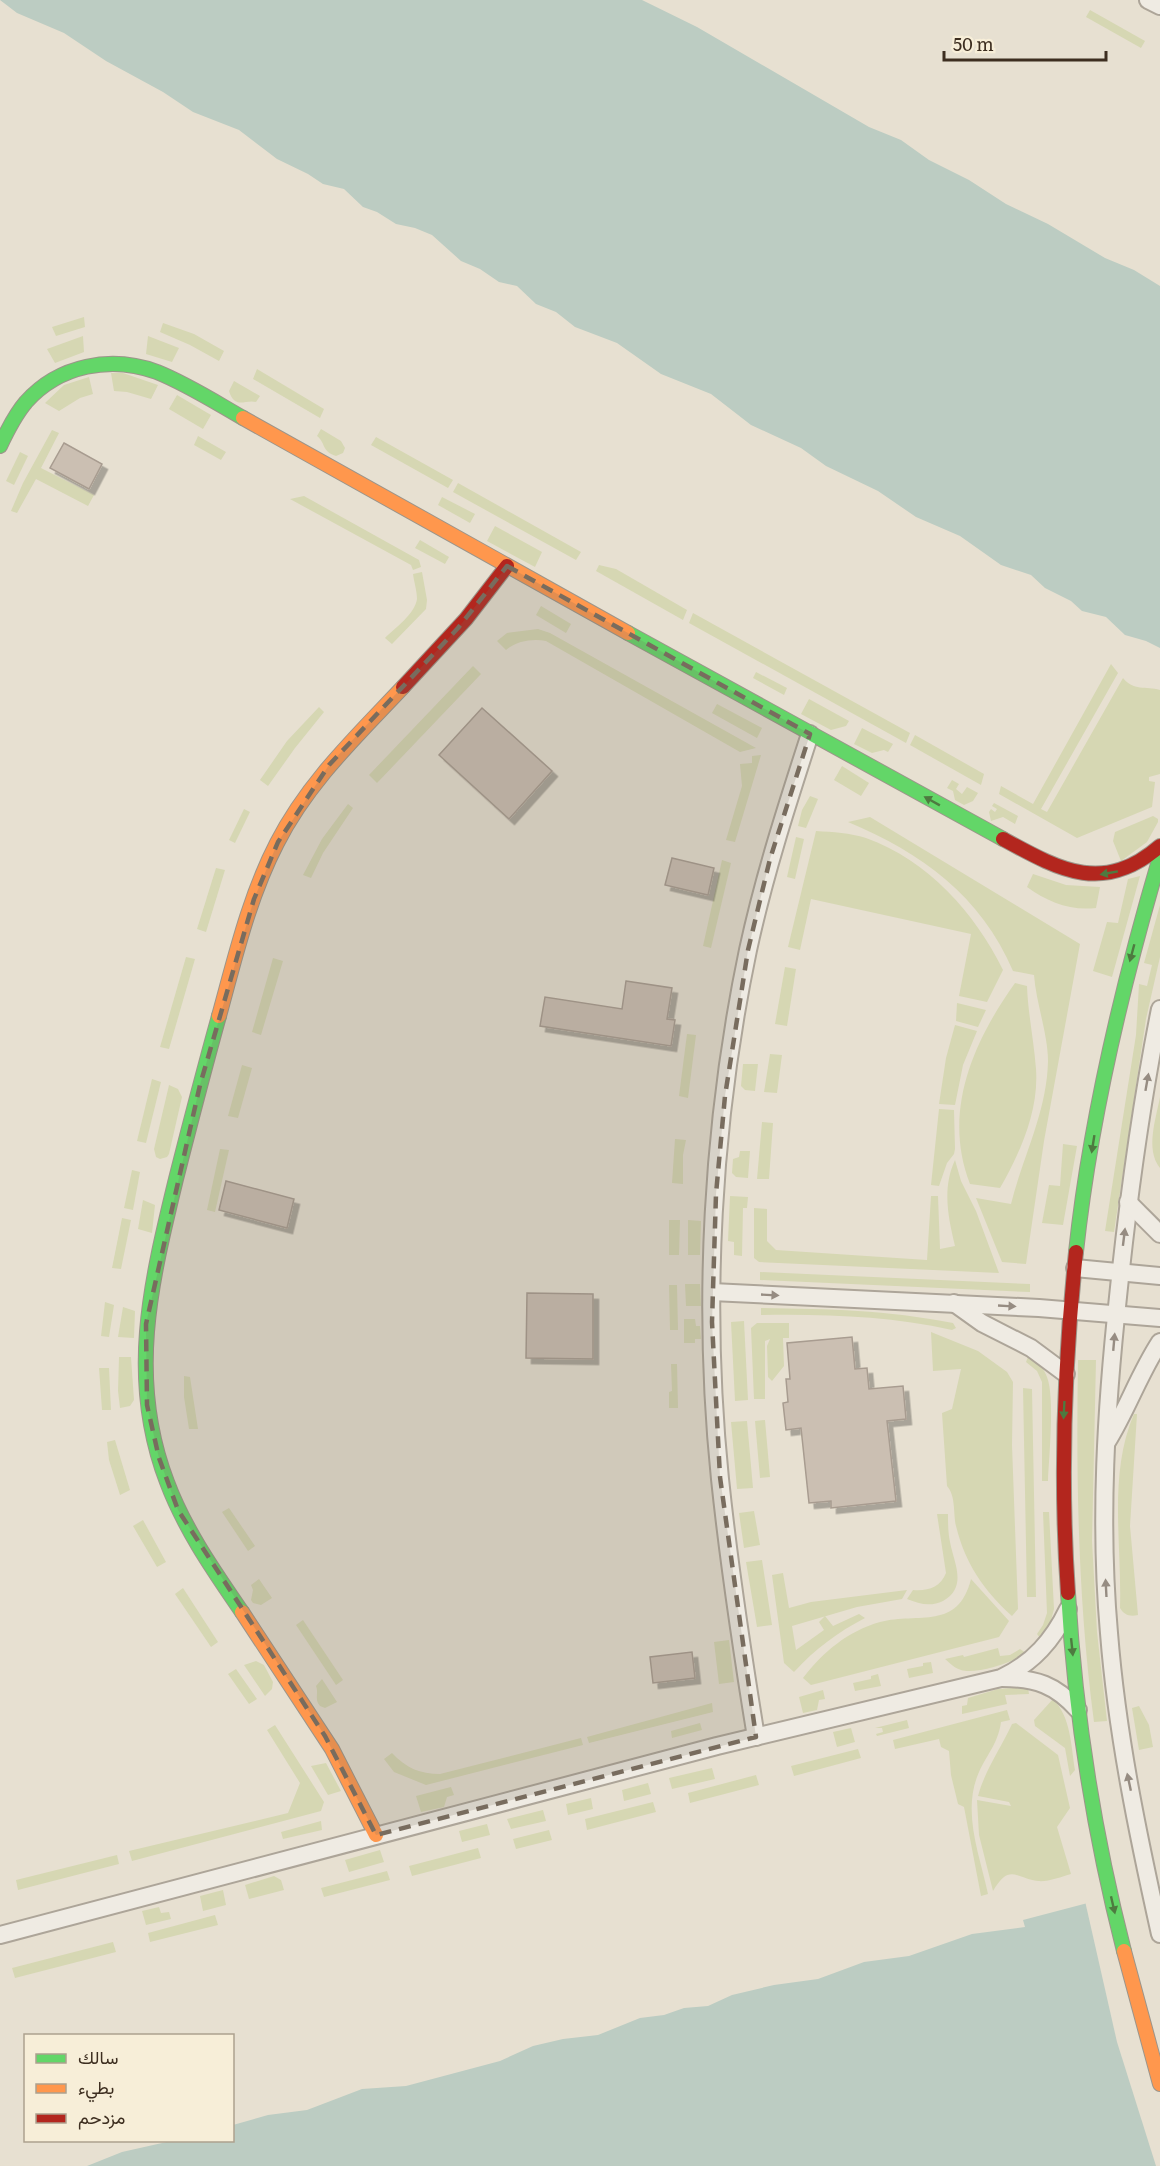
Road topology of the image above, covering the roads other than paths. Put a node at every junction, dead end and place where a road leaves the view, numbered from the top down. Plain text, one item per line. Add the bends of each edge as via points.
1 (1148, 0) edge
2 (1160, 6) edge
3 (0, 446) edge
4 (507, 566) junction
5 (810, 734) junction
6 (1160, 846) edge
7 (1160, 857) edge
8 (1160, 1009) edge
9 (1128, 1202) junction
10 (1160, 1234) edge
11 (1075, 1268) junction
12 (1121, 1273) junction
13 (1160, 1276) edge
14 (712, 1292) junction
15 (954, 1303) junction
16 (1071, 1310) junction
17 (1116, 1314) junction
18 (1160, 1318) edge
19 (1160, 1342) edge
20 (1066, 1374) junction
21 (1106, 1443) junction
22 (1069, 1608) junction
23 (1001, 1678) junction
24 (1078, 1710) junction
25 (756, 1737) junction
26 (376, 1835) junction
27 (1160, 1934) edge
28 (0, 1935) edge
29 (1160, 2084) edge

1 - 2 street
3 - 4 street via 22,407 46,384 84,366 131,364 175,380
4 - 5 street
4 - 26 street via 458,628 329,765 278,842 250,908 200,1085 161,1243 146,1324 147,1405 159,1458 178,1509 205,1557 325,1736
6 -> 5 street via 1134,865 1111,873 1084,874 1059,869
5 - 14 street via 770,860 739,999 719,1145
7 -> 11 street via 1116,1018
9 -> 8 street
9 - 10 street
12 -> 9 street
11 - 12 street
11 - 16 street
12 - 13 street
12 - 17 street
14 -> 15 street
14 - 25 street via 720,1477
15 -> 16 street
15 - 20 street via 982,1323 1031,1348
16 - 17 street
16 - 20 street
17 - 18 street
21 -> 17 street
19 - 21 street
20 -> 22 street via 1063,1465
27 -> 21 street via 1126,1769 1109,1632 1104,1538
22 - 23 street via 1041,1651
22 -> 24 street
23 - 24 street via 1049,1686
23 - 25 street
24 -> 29 street via 1100,1848
25 - 26 street
26 - 28 street

